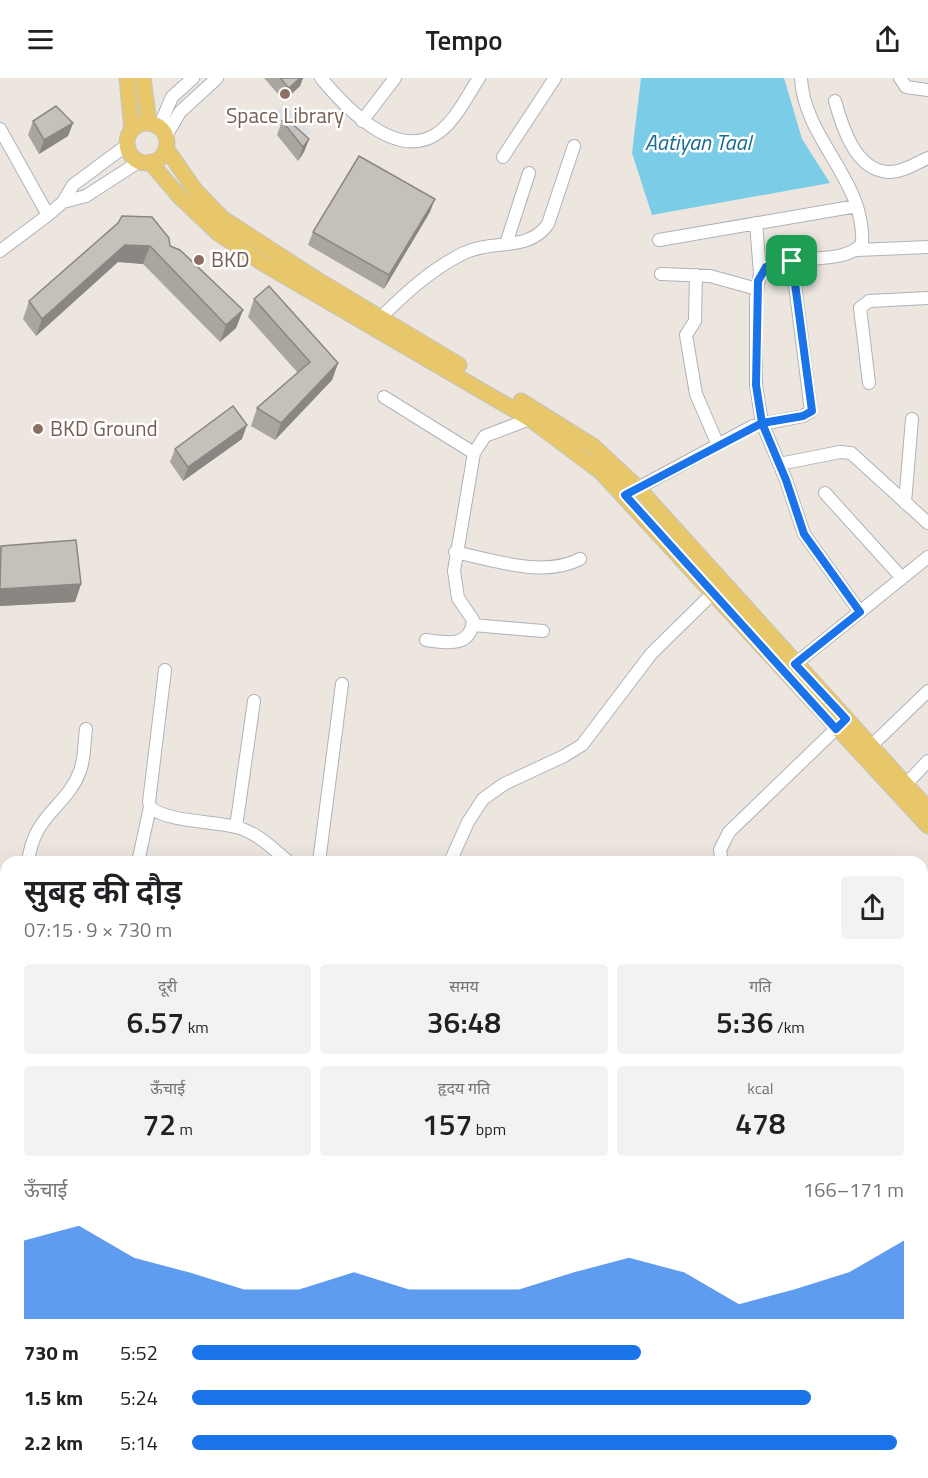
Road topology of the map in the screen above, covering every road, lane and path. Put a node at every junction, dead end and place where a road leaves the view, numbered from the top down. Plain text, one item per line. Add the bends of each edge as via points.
1 (128, 78) edge
2 (142, 78) edge
3 (194, 78) edge
4 (217, 78) edge
5 (321, 78) edge
6 (395, 78) edge
7 (479, 78) edge
8 (555, 78) edge
9 (801, 78) edge
10 (900, 78) edge
11 (928, 90) edge
12 (835, 101) dead end
13 (362, 121) junction
14 (0, 129) edge
15 (160, 134) junction
16 (130, 137) junction
17 (574, 146) dead end
18 (503, 157) dead end
19 (928, 158) edge
20 (145, 162) junction
21 (529, 172) dead end
22 (63, 202) junction
23 (857, 206) junction
24 (48, 215) junction
25 (756, 224) junction
26 (659, 240) dead end
27 (506, 244) junction
28 (928, 247) edge
29 (857, 250) junction
30 (0, 251) edge
31 (792, 261) junction
32 (760, 273) junction
33 (661, 274) dead end
34 (696, 275) junction
35 (757, 289) junction
36 (928, 298) edge
37 (380, 318) junction
38 (869, 384) dead end
39 (384, 397) dead end
40 (531, 419) junction
41 (912, 419) dead end
42 (762, 423) junction
43 (718, 445) junction
44 (474, 453) junction
45 (779, 464) junction
46 (632, 492) junction
47 (825, 493) dead end
48 (904, 502) junction
49 (928, 523) edge
50 (455, 552) junction
51 (928, 557) edge
52 (580, 560) dead end
53 (902, 578) junction
54 (713, 594) junction
55 (860, 612) junction
56 (473, 625) junction
57 (543, 632) dead end
58 (426, 640) dead end
59 (795, 664) junction
60 (165, 670) dead end
61 (342, 684) dead end
62 (928, 691) edge
63 (254, 701) dead end
64 (841, 724) junction
65 (86, 729) dead end
66 (871, 746) junction
67 (928, 761) edge
68 (906, 784) junction
69 (150, 807) junction
70 (928, 809) edge
71 (928, 826) edge
72 (236, 827) junction
73 (29, 856) edge
74 (139, 856) edge
75 (282, 856) edge
76 (320, 856) edge
77 (453, 856) edge
78 (721, 856) edge

1 - 16 main road
2 - 15 main road
3 - 15 street via 172,97
4 - 15 street
5 - 13 street
6 - 13 street
7 - 13 street via 446,125 421,141 403,141
8 - 18 street
9 - 23 street via 807,107 851,187
10 - 11 street via 906,87
12 - 19 street via 849,144 880,170 900,170
14 - 24 street
15 - 16 main road via 142,123
15 - 20 main road via 159,159
15 - 37 main road via 195,190 222,218
16 - 20 main road via 132,156
16 - 22 street via 73,185
17 - 27 street via 544,229 529,242
20 - 22 street via 86,196
20 - 40 main road via 218,232 264,264
21 - 27 street
22 - 24 street
23 - 25 street
23 - 29 street via 863,236
24 - 30 street
25 - 26 street
25 - 32 street
27 - 37 street via 479,248 453,259 421,280
28 - 29 street
29 - 31 street
31 - 32 street
31 - 42 street via 812,411
32 - 35 street
33 - 34 street
34 - 35 street
34 - 43 street via 695,321 687,341 696,394
35 - 42 street via 756,385
36 - 38 street via 869,301 860,309
37 - 46 main road via 567,428 593,446
39 - 44 street
40 - 44 street via 485,436
40 - 46 main road
41 - 48 street
42 - 43 street
42 - 45 street
43 - 46 street
44 - 50 street
45 - 48 street via 851,453
45 - 55 street via 804,534
46 - 54 main road
46 - 59 main road
47 - 53 street
48 - 49 street
50 - 52 street via 549,567
50 - 56 street via 454,583 458,598 470,611
51 - 53 street
53 - 55 street
54 - 64 main road
54 - 77 street via 651,654 582,745 504,784 483,799
55 - 59 street
56 - 57 street
56 - 58 street via 465,640 456,643
59 - 64 main road
60 - 69 street
61 - 76 street
62 - 66 street
63 - 72 street
64 - 66 main road
64 - 71 main road
64 - 78 street via 729,832
65 - 73 street via 80,771 36,832
66 - 68 main road
67 - 68 street
68 - 70 main road
69 - 72 street via 163,814
69 - 74 street
72 - 75 street via 257,836

